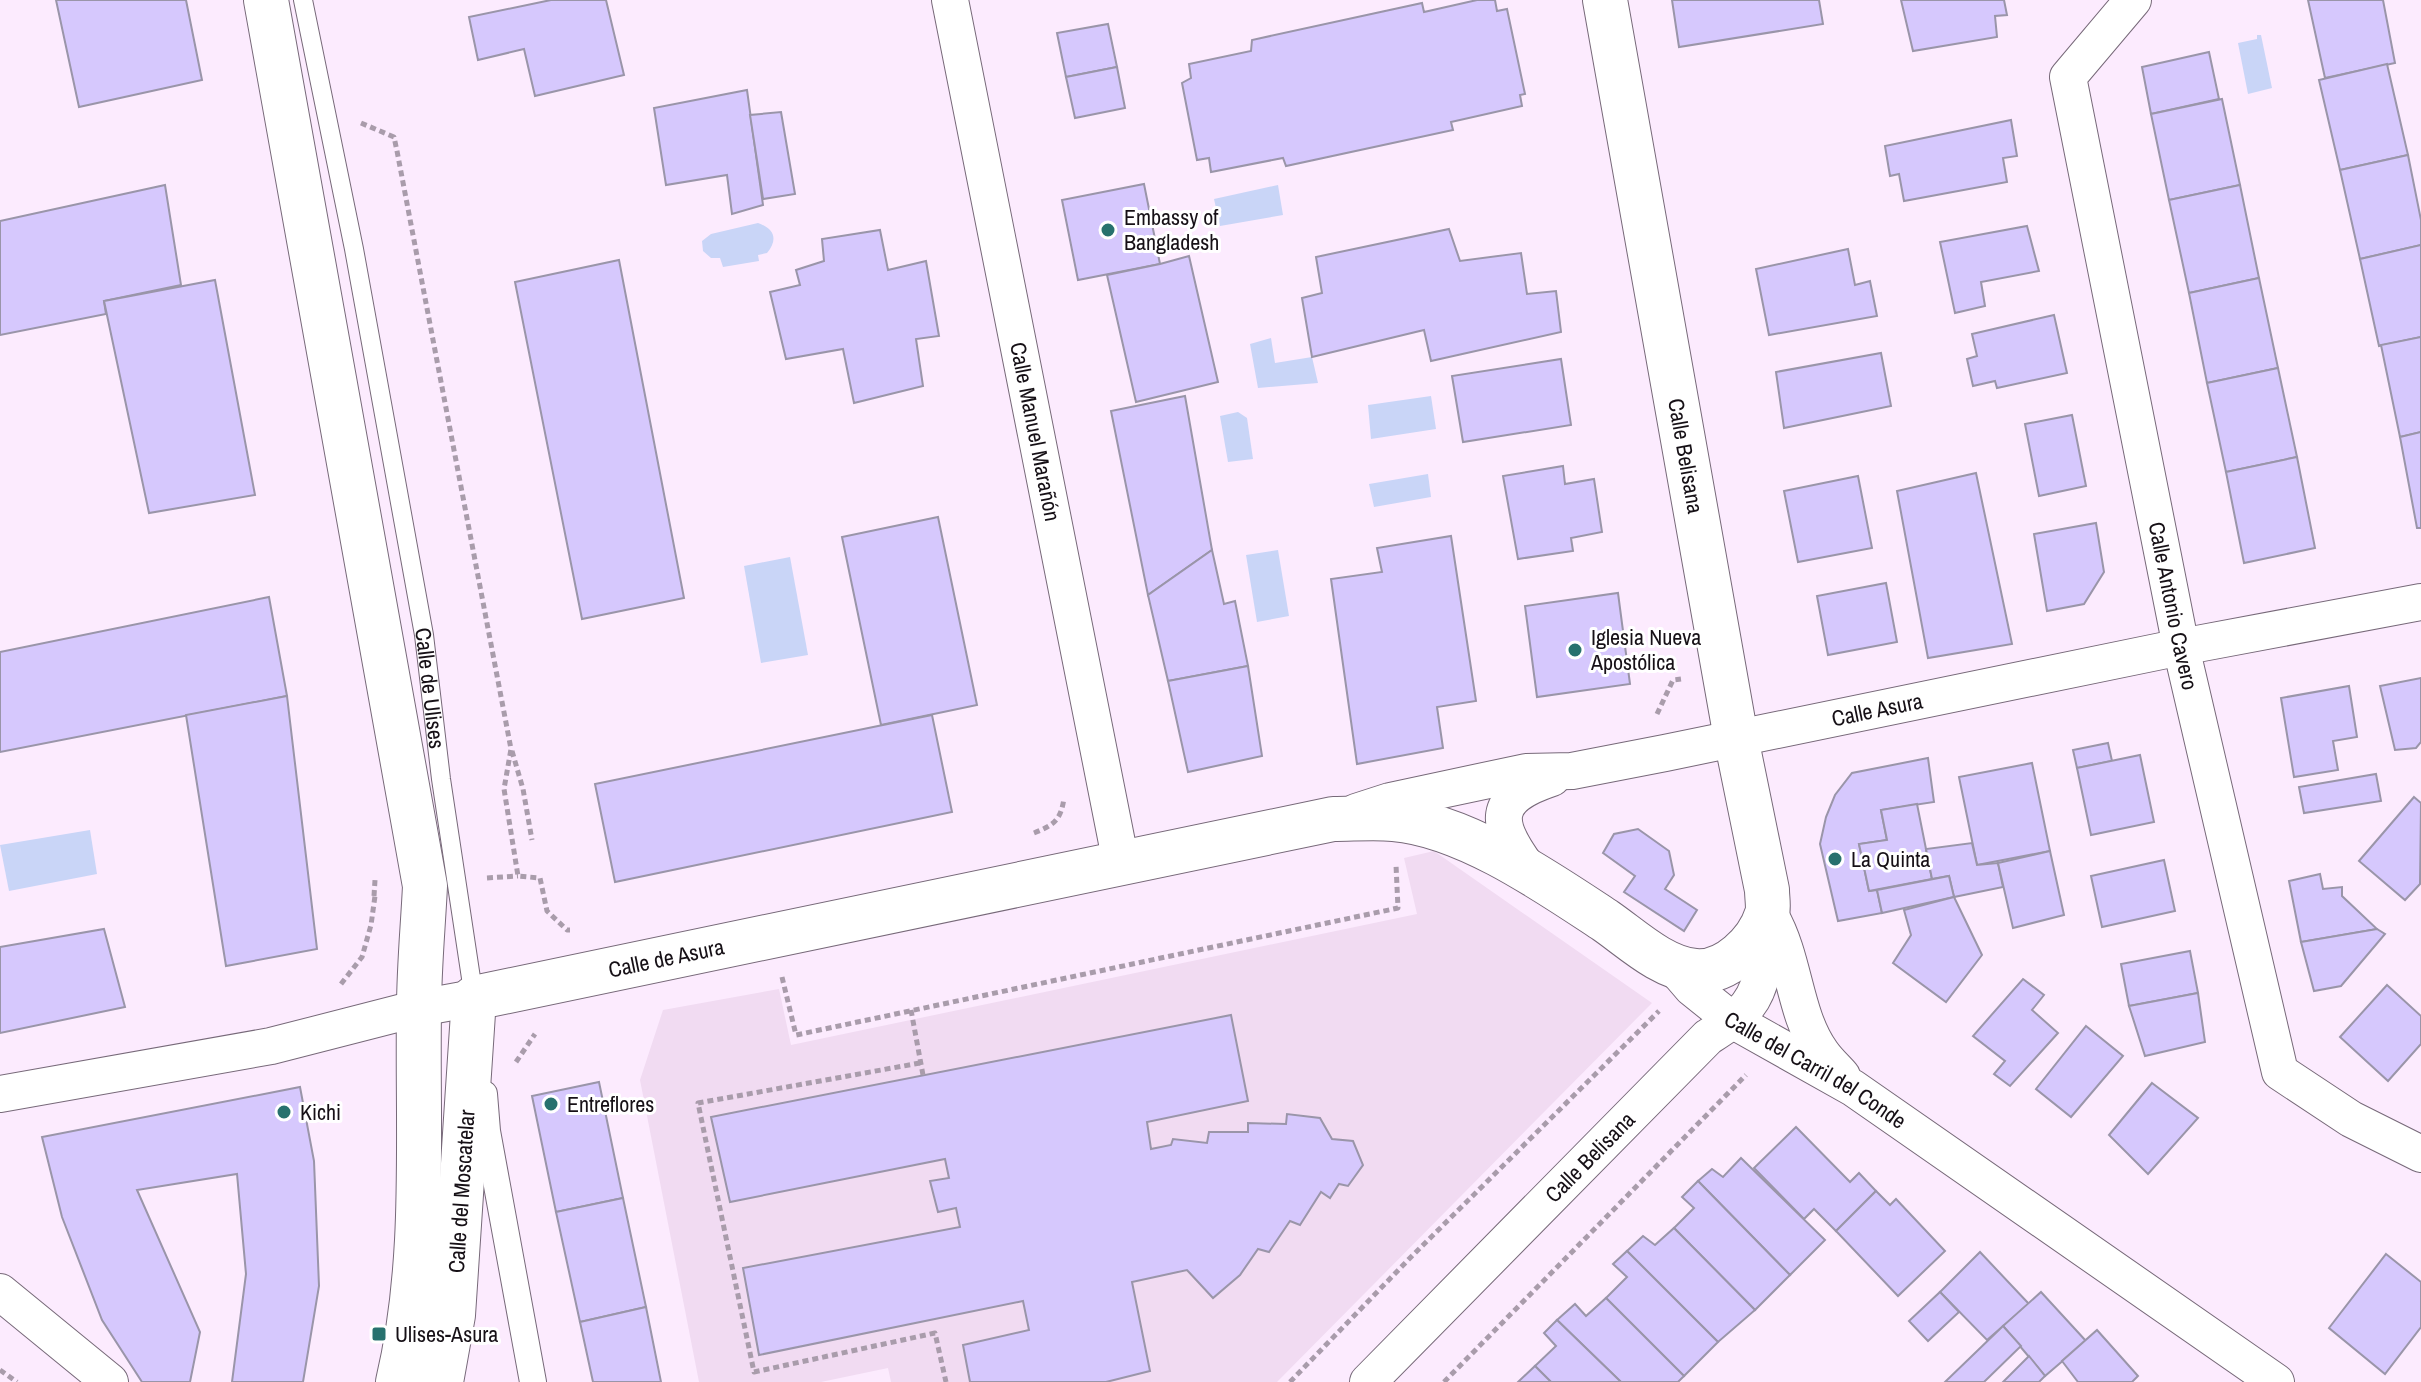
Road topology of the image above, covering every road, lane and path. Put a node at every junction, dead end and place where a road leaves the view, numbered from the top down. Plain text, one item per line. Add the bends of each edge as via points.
1 (266, 0) edge
2 (303, 0) edge
3 (950, 0) edge
4 (1605, 0) edge
5 (2133, 0) edge
6 (358, 108) dead end
7 (2421, 602) edge
8 (2181, 647) junction
9 (1736, 738) junction
10 (511, 749) junction
11 (1572, 771) junction
12 (1333, 819) junction
13 (532, 840) dead end
14 (1395, 859) dead end
15 (1121, 863) junction
16 (1529, 870) junction
17 (1768, 912) junction
18 (582, 928) dead end
19 (782, 975) dead end
20 (1669, 986) junction
21 (474, 998) junction
22 (419, 1008) junction
23 (911, 1010) junction
24 (1732, 1020) junction
25 (920, 1063) junction
26 (1750, 1071) dead end
27 (923, 1075) dead end
28 (1853, 1088) junction
29 (0, 1094) edge
30 (2421, 1154) edge
31 (0, 1292) edge
32 (0, 1370) edge
33 (2268, 1379) edge
34 (17, 1382) edge
35 (110, 1382) edge
36 (398, 1382) edge
37 (441, 1382) edge
38 (533, 1382) edge
39 (946, 1382) edge
40 (1290, 1382) edge
41 (1368, 1382) edge
42 (1444, 1382) edge

1 - 22 street, Calle de Ulises via 425,886
2 - 21 lane, Calle de Ulises via 424,635
3 - 15 street, Calle Manuel Marañón
4 - 9 street, Calle Belisana
5 - 8 street, Calle Antonio Cavero via 2068,77
6 - 10 path via 361,123 394,137
7 - 8 street, Calle Asura
8 - 9 street, Calle Asura
8 - 30 street, Calle Antonio Cavero via 2280,1072 2351,1119
9 - 11 street, Calle Asura
9 - 17 street, Calle Belisana
10 - 13 path
10 - 18 path via 504,789 518,876 540,878 547,911 567,930
11 - 12 street, Calle Asura via 1496,778
11 - 16 street via 1528,786 1505,810 1506,838
12 - 15 street, Calle de Asura
12 - 16 street, Calle del Carril del Conde via 1416,822
14 - 23 path via 1398,908
15 - 21 street, Calle de Asura
16 - 20 street, Calle del Carril del Conde
17 - 20 street via 1737,956
17 - 24 street, Calle Belisana via 1757,985 1748,1006
17 - 28 street, Calle Belisana via 1813,1037
19 - 23 path via 796,1035
20 - 24 street, Calle del Carril del Conde via 1692,988
20 - 40 path
21 - 22 street, Calle de Asura
21 - 37 street, Calle del Moscatelar via 453,1315
21 - 38 street, Calle de Ulises via 487,1131
22 - 29 street, Calle de Asura via 271,1046
22 - 36 street, Calle del Moscatelar via 417,1230 408,1339
23 - 25 path
24 - 28 street, Calle del Carril del Conde
24 - 41 street, Calle Belisana via 1708,1037
25 - 27 path
25 - 39 path via 698,1103 754,1372 935,1333
26 - 42 path
28 - 33 street, Calle del Carril del Conde
31 - 35 street
32 - 34 path

